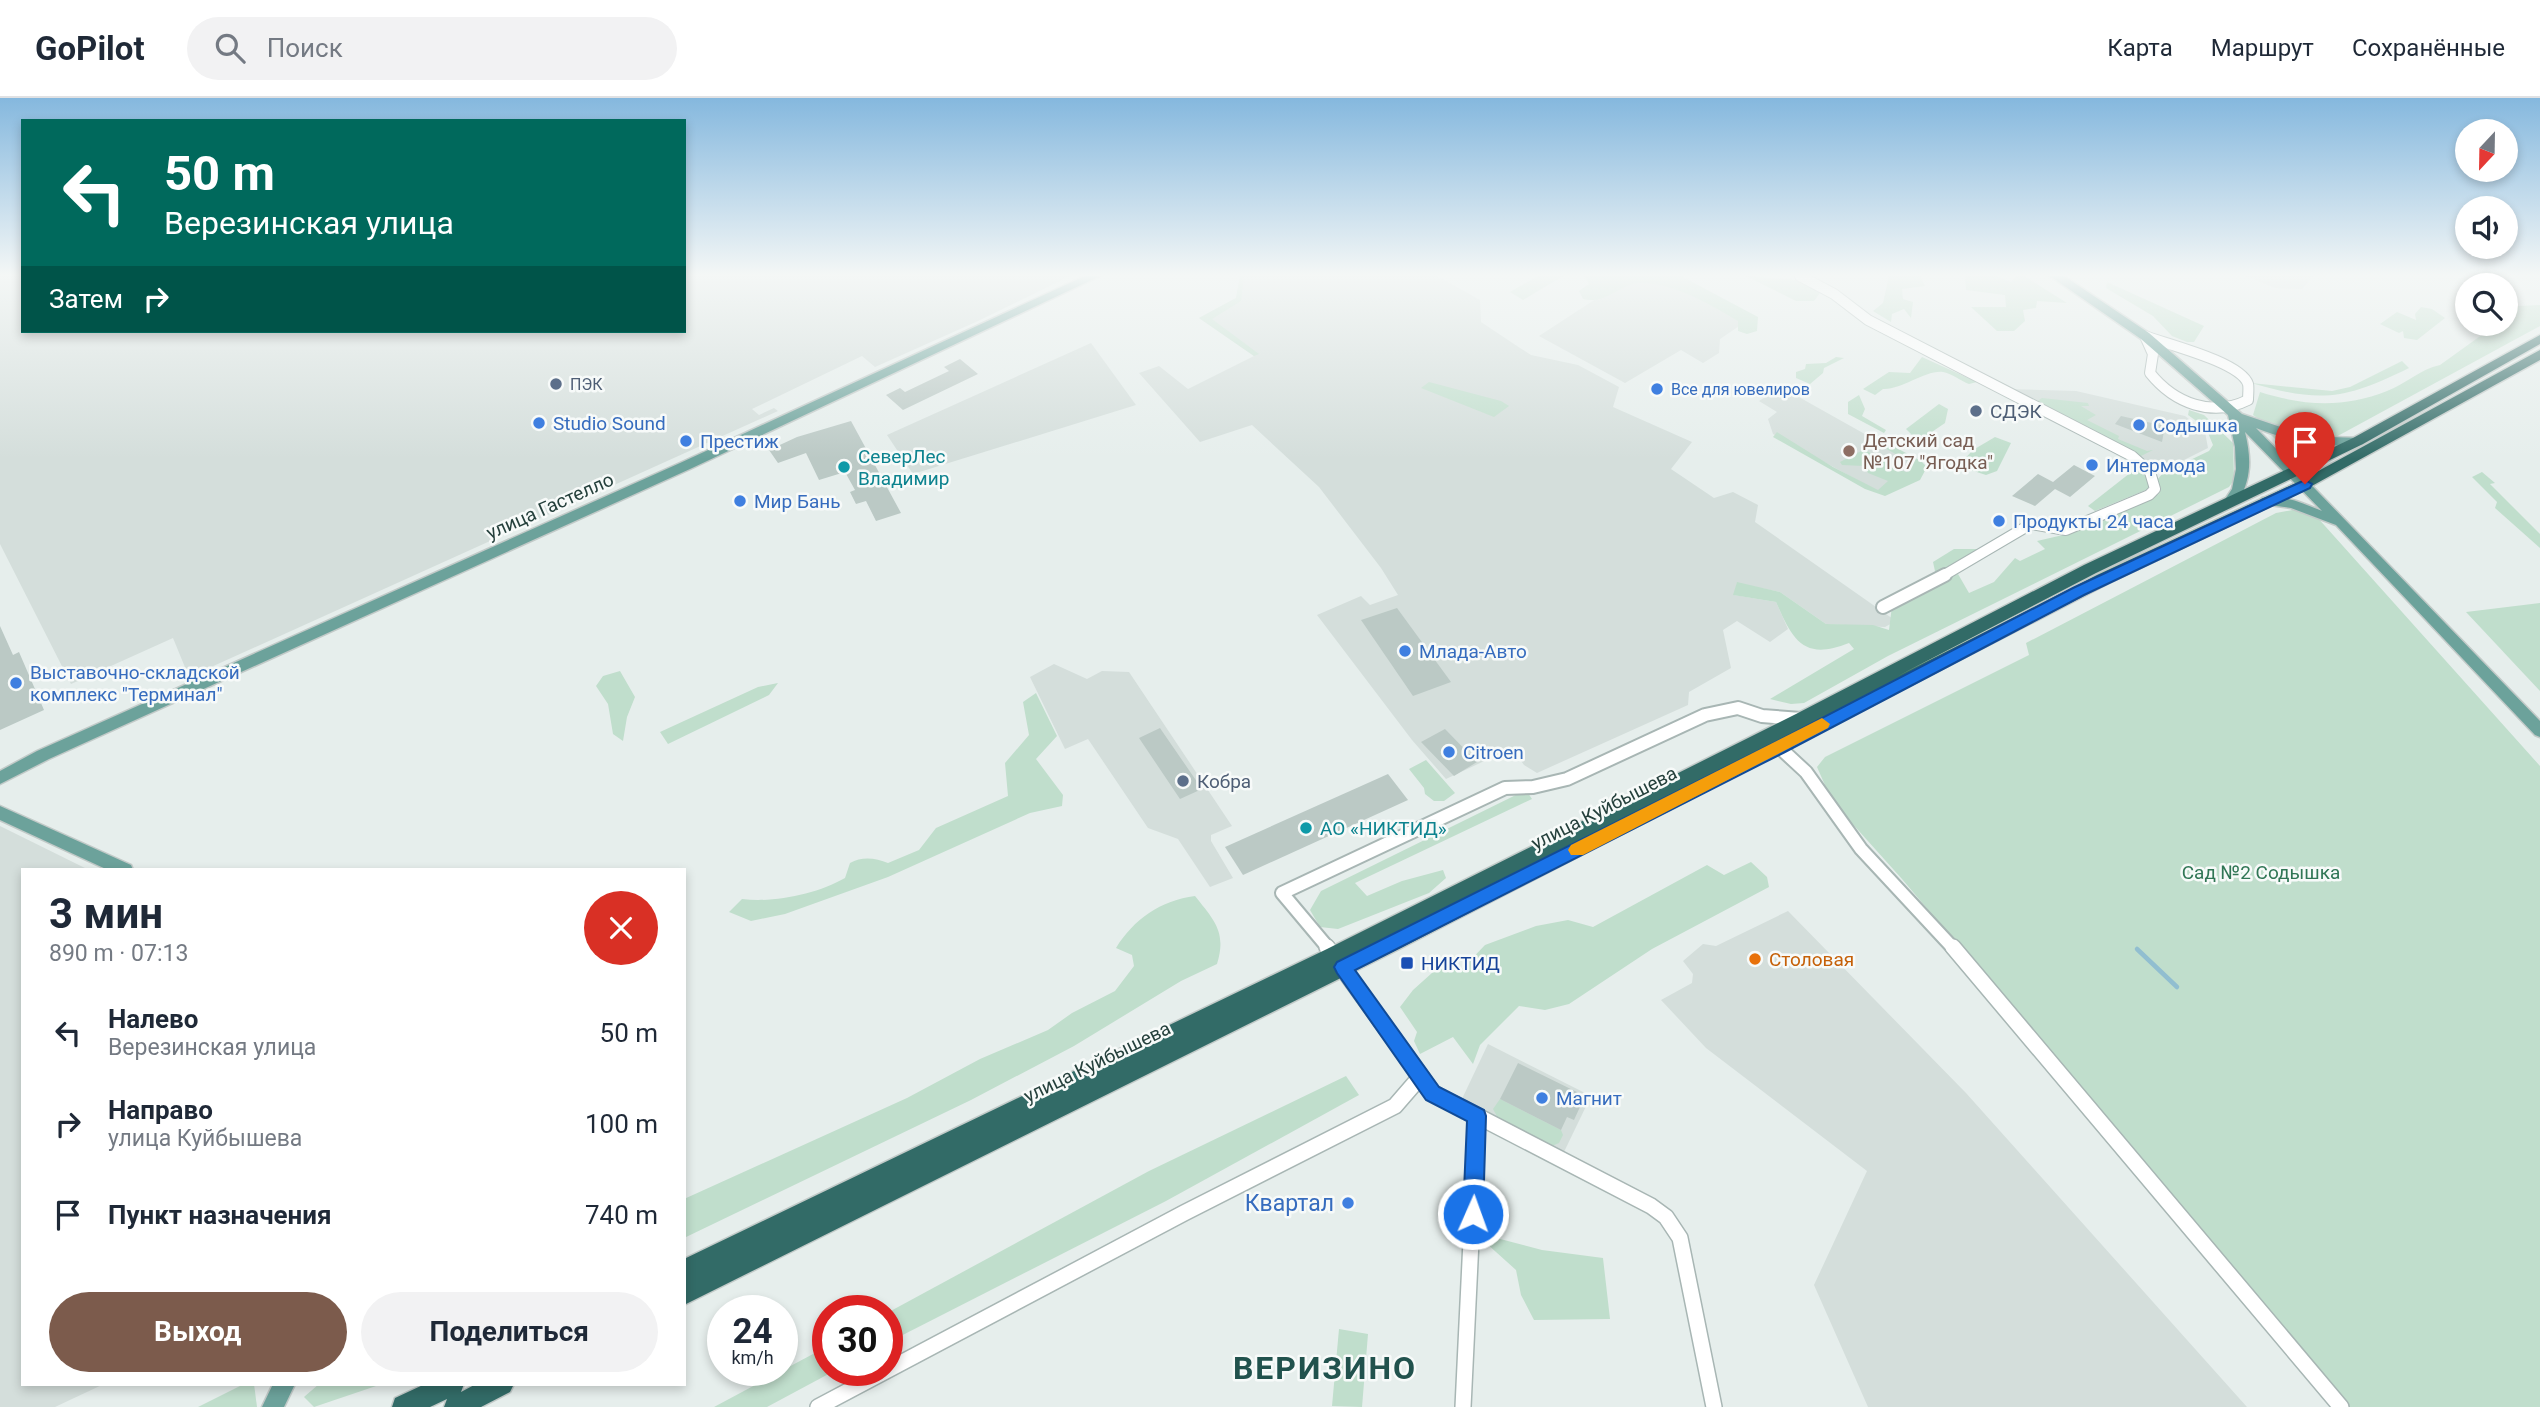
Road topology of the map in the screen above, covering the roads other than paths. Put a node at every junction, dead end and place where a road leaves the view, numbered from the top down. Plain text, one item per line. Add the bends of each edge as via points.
1 (964, 337) edge
2 (1901, 337) edge
3 (2145, 337) edge
4 (2146, 337) edge
5 (2148, 337) edge
6 (2540, 339) edge
7 (2540, 354) edge
8 (2229, 410) junction
9 (2358, 442) junction
10 (2294, 473) junction
11 (2305, 484) junction
12 (2233, 498) junction
13 (2267, 501) junction
14 (2346, 527) junction
15 (1883, 607) dead end
16 (1802, 719) junction
17 (2540, 731) edge
18 (1779, 747) junction
19 (0, 776) edge
20 (0, 813) edge
21 (121, 868) edge
22 (1339, 961) junction
23 (1421, 1076) junction
24 (1477, 1116) junction
25 (686, 1270) edge
26 (686, 1293) edge
27 (283, 1386) edge
28 (448, 1386) edge
29 (498, 1386) edge
30 (273, 1407) edge
31 (404, 1407) edge
32 (457, 1407) edge
33 (818, 1407) edge
34 (1463, 1407) edge
35 (1714, 1407) edge
36 (2342, 1407) edge

1 - 19 main road, улица Гастелло
2 - 15 street via 2132,456 2154,479 2155,489 2066,530 2031,524
3 - 8 street via 2153,354 2150,373 2166,392 2188,403
4 - 8 main road
5 - 8 street via 2242,375 2250,388 2248,400
6 - 9 highway, улица Куйбышева
7 - 11 highway, улица Куйбышева
8 - 9 main road via 2283,432 2320,441
8 - 10 main road
8 - 12 main road via 2241,442 2242,477
9 - 10 highway, улица Куйбышева
10 - 11 main road
10 - 12 highway, улица Куйбышева
11 - 13 highway, улица Куйбышева
11 - 14 main road
12 - 16 highway, улица Куйбышева
13 - 14 main road via 2293,503
13 - 18 highway, улица Куйбышева via 2066,597
14 - 17 main road
16 - 22 highway, улица Куйбышева
16 - 22 street via 1762,716 1738,708 1705,715 1567,779 1505,788 1282,893
18 - 22 highway, улица Куйбышева
18 - 36 street via 1806,772 1861,849 1941,933
20 - 21 main road
22 - 23 street
22 - 25 highway, улица Куйбышева
22 - 26 highway, улица Куйбышева
23 - 24 street via 1433,1093
23 - 33 street via 1395,1107
24 - 34 street
24 - 35 street via 1665,1217 1681,1238
27 - 30 main road
28 - 31 highway
29 - 32 highway

